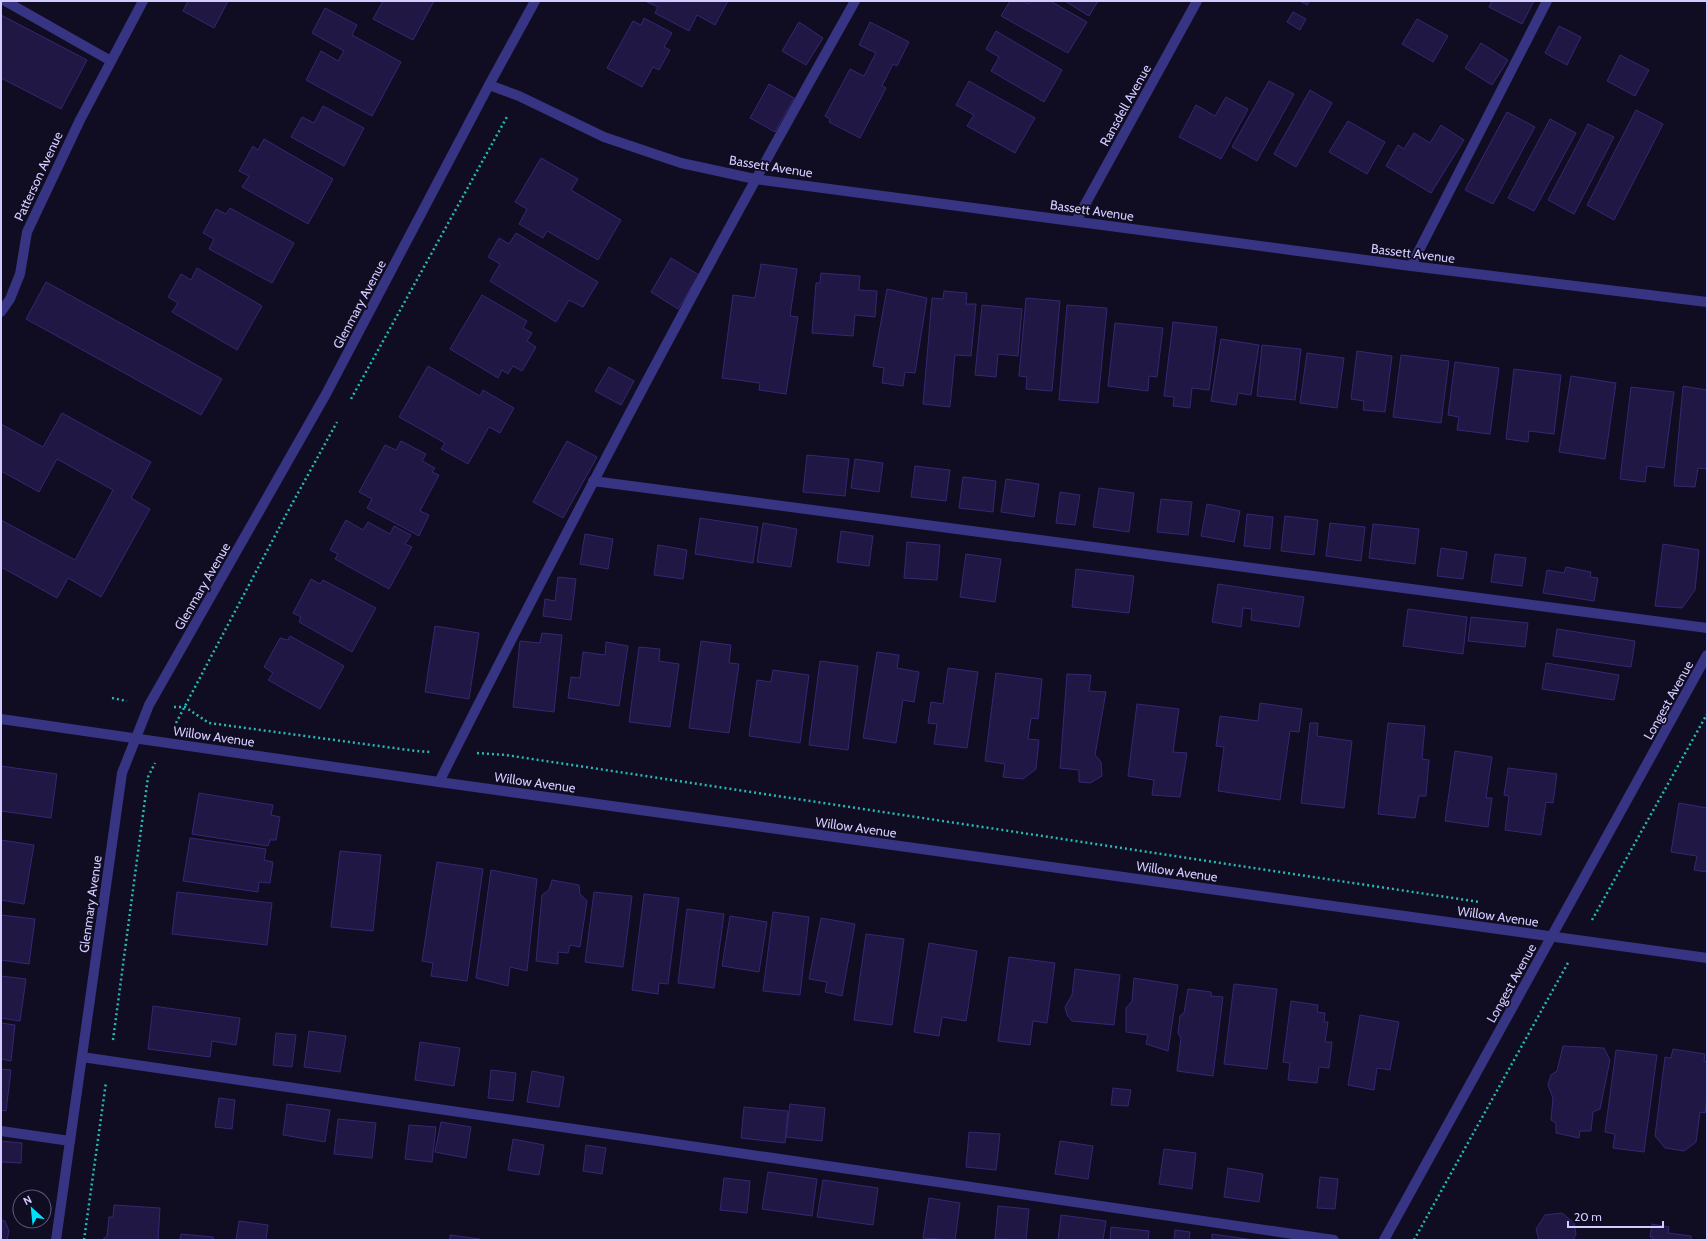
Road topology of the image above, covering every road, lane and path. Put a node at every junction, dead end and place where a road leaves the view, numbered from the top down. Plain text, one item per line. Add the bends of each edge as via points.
1 (5, 1) edge
2 (143, 1) edge
3 (535, 1) edge
4 (855, 1) edge
5 (1197, 1) edge
6 (1547, 1) edge
7 (111, 61) junction
8 (489, 85) junction
9 (519, 96) junction
10 (755, 179) junction
11 (1076, 221) junction
12 (1411, 266) junction
13 (1707, 302) edge
14 (1, 312) edge
15 (349, 402) dead end
16 (341, 416) dead end
17 (593, 481) junction
18 (1707, 628) edge
19 (1707, 655) edge
20 (112, 698) dead end
21 (148, 706) junction
22 (184, 707) junction
23 (1707, 714) edge
24 (1, 719) edge
25 (136, 738) junction
26 (166, 742) junction
27 (454, 752) junction
28 (439, 782) junction
29 (1479, 902) dead end
30 (1551, 936) junction
31 (1581, 941) junction
32 (1707, 958) edge
33 (82, 1057) junction
34 (108, 1060) junction
35 (1, 1131) edge
36 (70, 1141) junction
37 (56, 1240) edge
38 (84, 1240) edge
39 (1334, 1240) edge
40 (1384, 1240) edge
41 (1414, 1240) edge

1 - 7 street
2 - 7 street, Patterson Avenue
3 - 8 street, Glenmary Avenue
4 - 10 street
5 - 11 street, Ransdell Avenue
6 - 12 street
7 - 14 street, Patterson Avenue via 26,232 20,274 10,299
8 - 9 street, Bassett Avenue
8 - 21 street, Glenmary Avenue via 326,394
9 - 10 street, Bassett Avenue via 604,137 681,163
9 - 15 path
10 - 11 street, Bassett Avenue
10 - 17 street
11 - 12 street, Bassett Avenue
12 - 13 street, Bassett Avenue
16 - 22 path
17 - 18 street
17 - 27 street
19 - 30 street, Longest Avenue
20 - 21 path
21 - 22 path
21 - 25 street, Glenmary Avenue
22 - 26 path
22 - 27 path via 209,724 416,752
23 - 31 path
24 - 25 street, Willow Avenue
25 - 26 street, Willow Avenue
25 - 33 street, Glenmary Avenue via 122,773
26 - 28 street, Willow Avenue
26 - 34 path via 148,777 114,1033
27 - 28 street
27 - 29 path via 506,755
28 - 30 street, Willow Avenue
30 - 31 street, Willow Avenue
30 - 40 street, Longest Avenue
31 - 32 street, Willow Avenue
31 - 41 path
33 - 34 street
33 - 36 street, Glenmary Avenue
34 - 38 path
34 - 39 street
35 - 36 street
36 - 37 street, Glenmary Avenue

